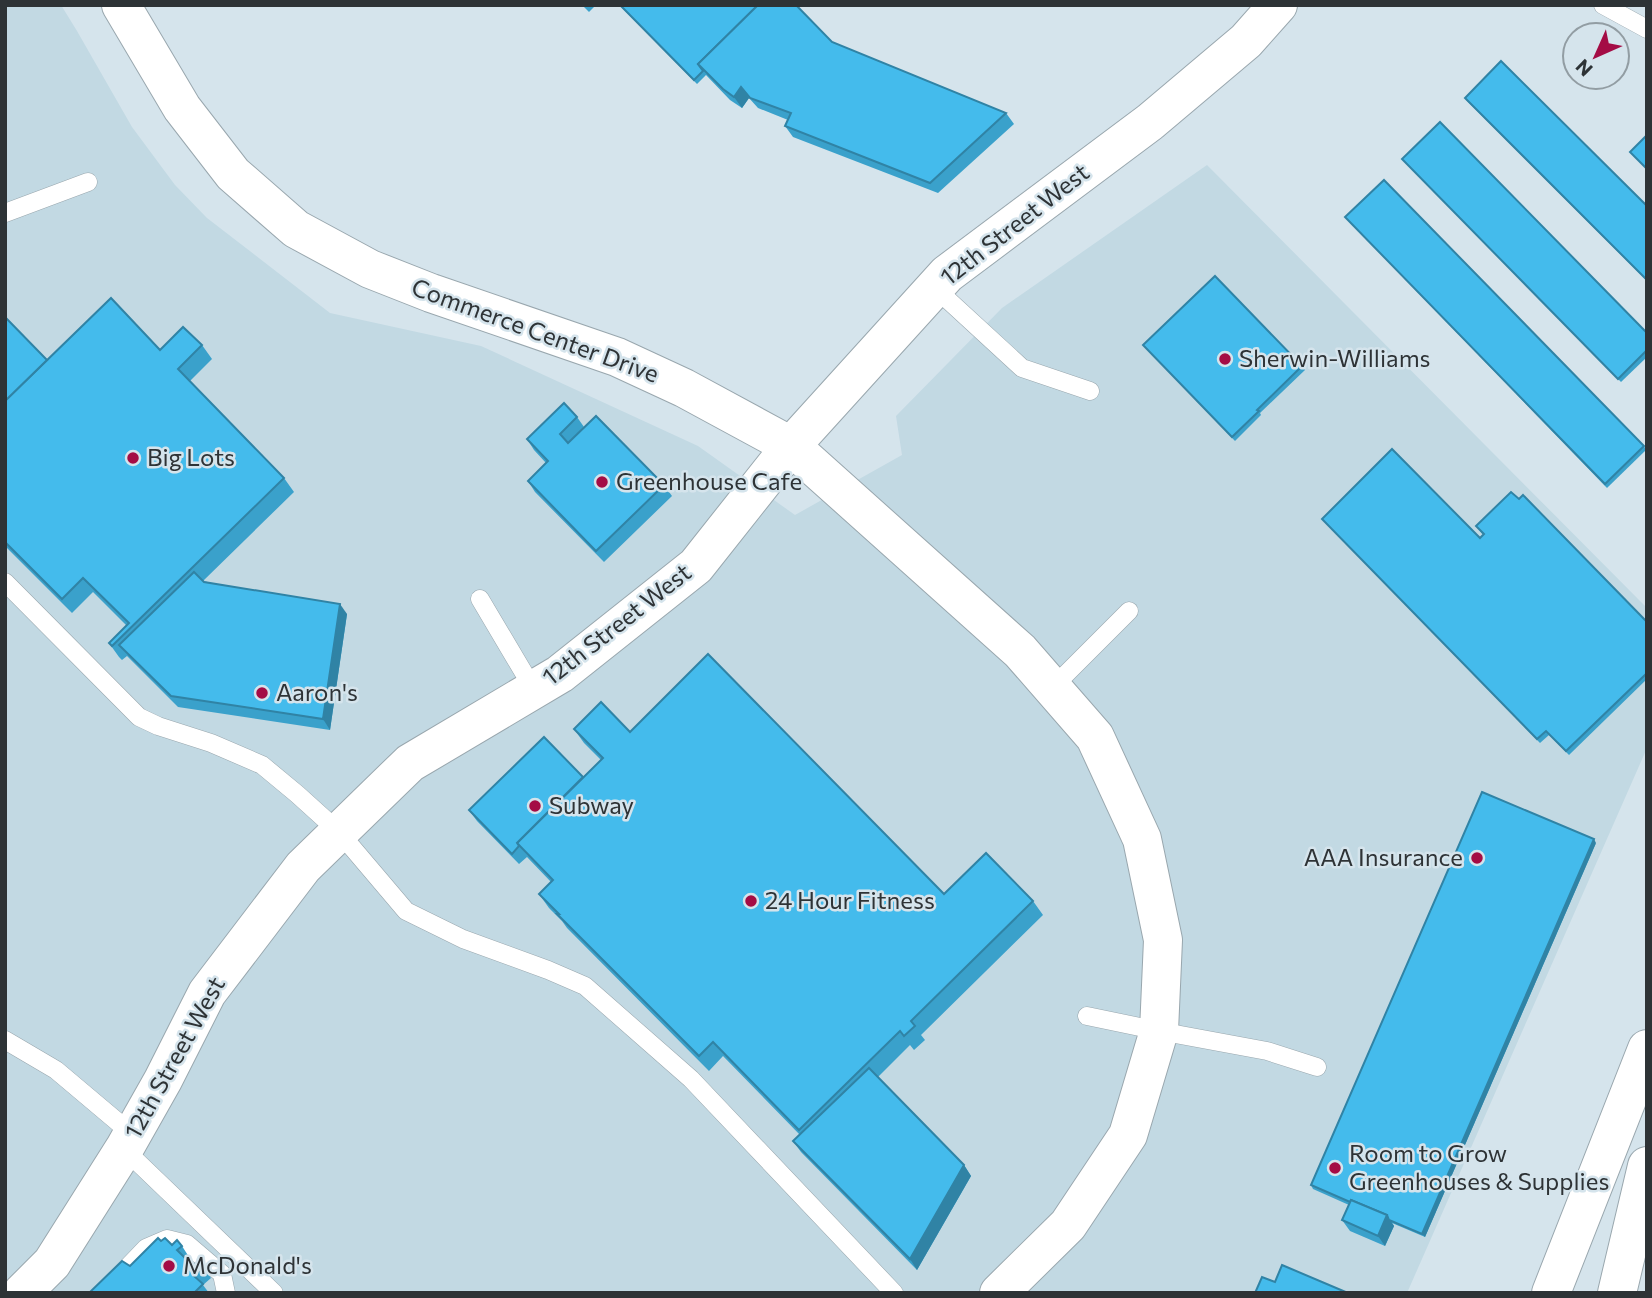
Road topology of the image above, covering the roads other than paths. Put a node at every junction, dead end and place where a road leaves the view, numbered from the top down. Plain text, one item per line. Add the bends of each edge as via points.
1 (121, 5) edge
2 (1278, 5) edge
3 (1603, 5) edge
4 (1647, 29) edge
5 (88, 182) dead end
6 (5, 213) edge
7 (935, 288) junction
8 (1090, 391) dead end
9 (790, 446) junction
10 (5, 582) edge
11 (480, 599) dead end
12 (1129, 611) dead end
13 (1052, 688) junction
14 (534, 690) junction
15 (339, 832) junction
16 (1087, 1016) dead end
17 (1158, 1031) junction
18 (5, 1040) edge
19 (1647, 1049) edge
20 (1317, 1067) dead end
21 (128, 1142) junction
22 (1647, 1166) edge
23 (22, 1293) edge
24 (103, 1293) edge
25 (226, 1293) edge
26 (274, 1293) edge
27 (894, 1293) edge
28 (999, 1293) edge
29 (1551, 1293) edge
30 (1617, 1293) edge

1 - 9 main road, Commerce Center Drive via 182,108 233,174 296,229 370,269 617,358 684,388
2 - 7 main road, 12th Street West via 1246,41 1150,122 947,274
3 - 4 lane
5 - 6 lane
7 - 8 lane via 1022,368
7 - 9 main road, 12th Street West
9 - 13 main road, Commerce Center Drive via 1020,651
9 - 14 main road, 12th Street West via 696,566
10 - 15 lane via 139,717 262,765
11 - 14 lane
12 - 13 lane
13 - 17 main road, Commerce Center Drive via 1095,737 1142,839 1163,940
14 - 15 main road, 12th Street West via 410,763
15 - 21 main road, 12th Street West via 303,867 207,993
15 - 27 lane via 406,911 463,939 584,986 691,1079
16 - 17 lane
17 - 20 lane via 1268,1051
17 - 28 main road, Commerce Center Drive via 1128,1135 1068,1225
18 - 21 lane via 56,1070
19 - 29 main road
21 - 23 main road, 12th Street West via 52,1263
21 - 26 lane
22 - 30 main road
24 - 25 lane via 146,1248 167,1239 187,1244 222,1274

